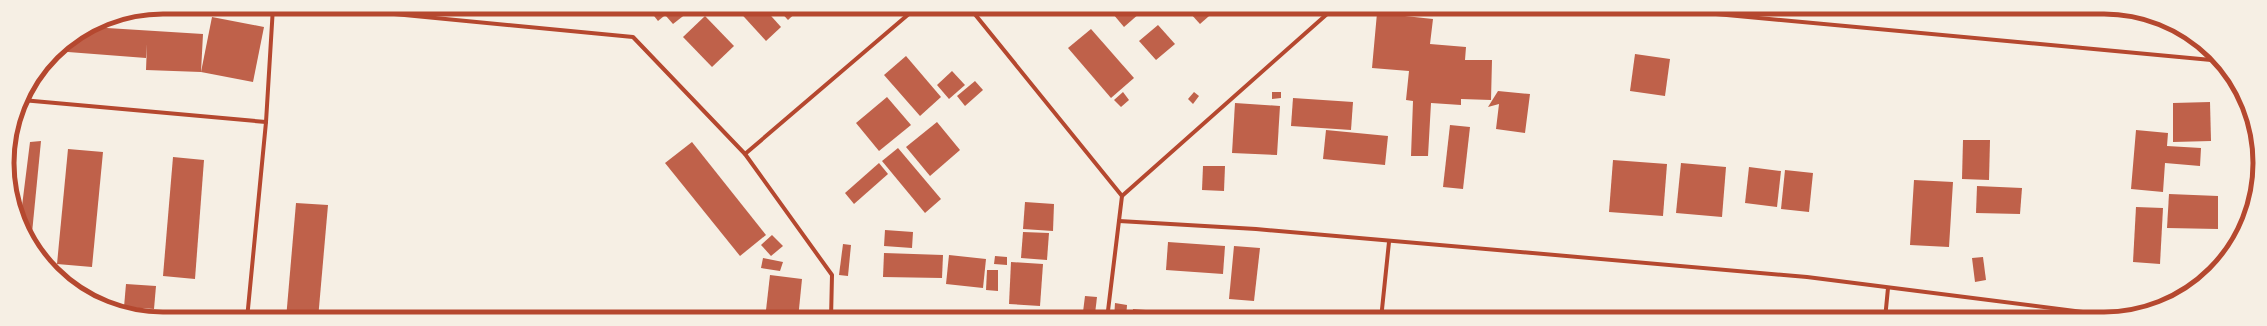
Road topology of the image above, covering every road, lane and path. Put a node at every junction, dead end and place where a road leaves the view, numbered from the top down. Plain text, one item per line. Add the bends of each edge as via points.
1 (273, 14) edge
2 (395, 14) edge
3 (909, 14) edge
4 (975, 14) edge
5 (1327, 14) edge
6 (1716, 14) edge
7 (2211, 60) edge
8 (27, 100) edge
9 (266, 122) junction
10 (745, 154) junction
11 (1122, 196) junction
12 (1119, 221) junction
13 (1389, 242) junction
14 (1888, 288) junction
15 (248, 312) edge
16 (831, 312) edge
17 (1108, 312) edge
18 (1382, 312) edge
19 (1886, 312) edge
20 (2082, 312) edge

1 - 9 street
2 - 10 street via 633,37
3 - 10 street
4 - 11 street
5 - 11 street
6 - 7 street
8 - 9 street
9 - 15 street
10 - 16 street via 832,275
11 - 12 street
12 - 13 street via 1256,229
12 - 17 street
13 - 14 street via 1807,277
13 - 18 street
14 - 19 street
14 - 20 street

